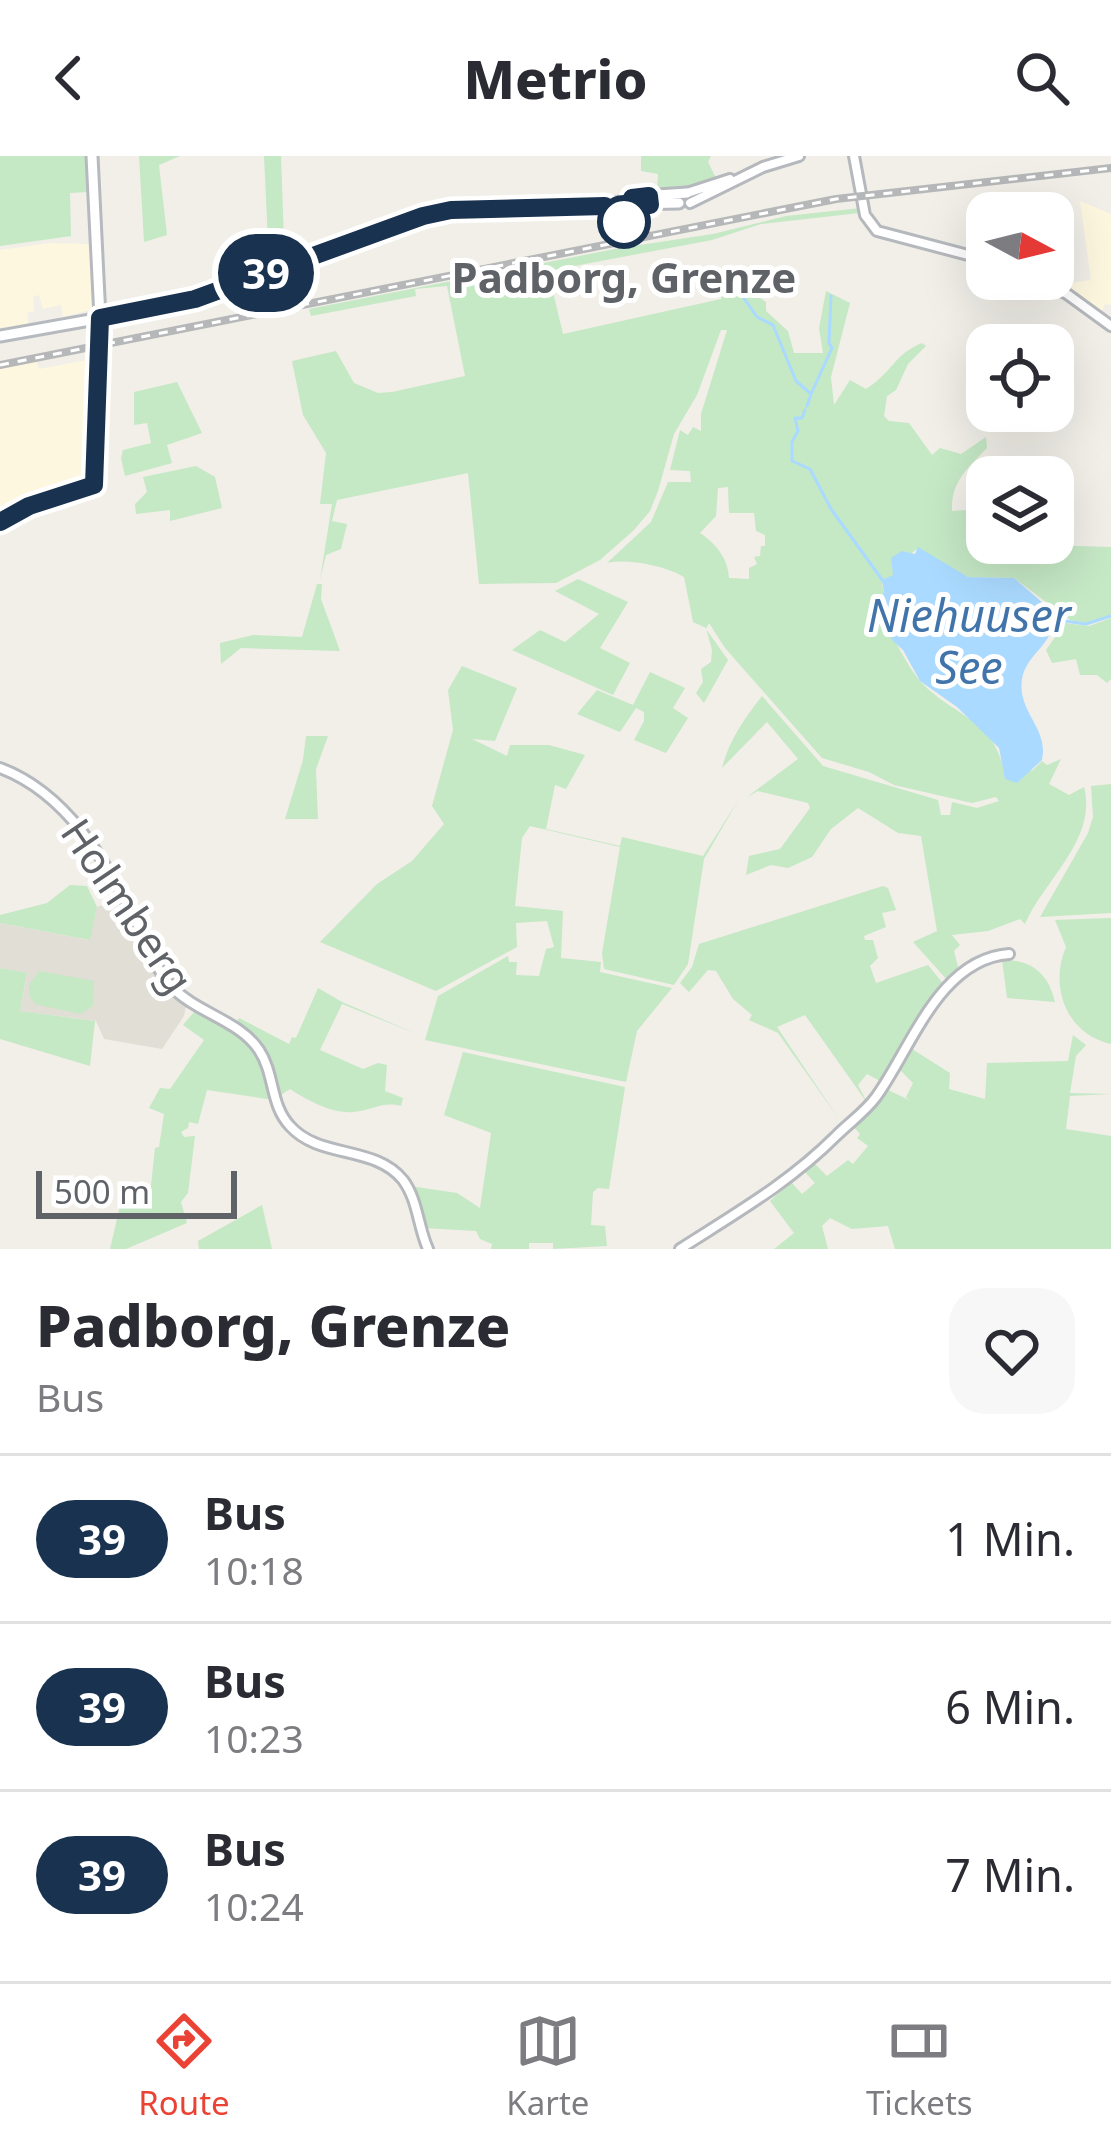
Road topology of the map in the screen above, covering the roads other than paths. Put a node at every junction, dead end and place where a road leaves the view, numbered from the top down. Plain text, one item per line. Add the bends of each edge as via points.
1 (92, 156) edge
2 (787, 156) edge
3 (799, 156) edge
4 (853, 156) edge
5 (685, 201) junction
6 (966, 254) edge
7 (1073, 300) edge
8 (102, 318) junction
9 (1111, 326) edge
10 (0, 336) edge
11 (0, 767) edge
12 (1009, 955) dead end
13 (427, 1248) edge
14 (680, 1249) edge

1 - 8 main road
2 - 5 street
3 - 5 street
4 - 6 street via 865,215 877,231
5 - 8 main road via 431,214 195,299
7 - 9 street
8 - 10 main road
11 - 13 street, Holmberg via 67,814 162,974 254,1044 280,1113 298,1133 400,1177
12 - 14 street via 955,979 878,1095 812,1160

